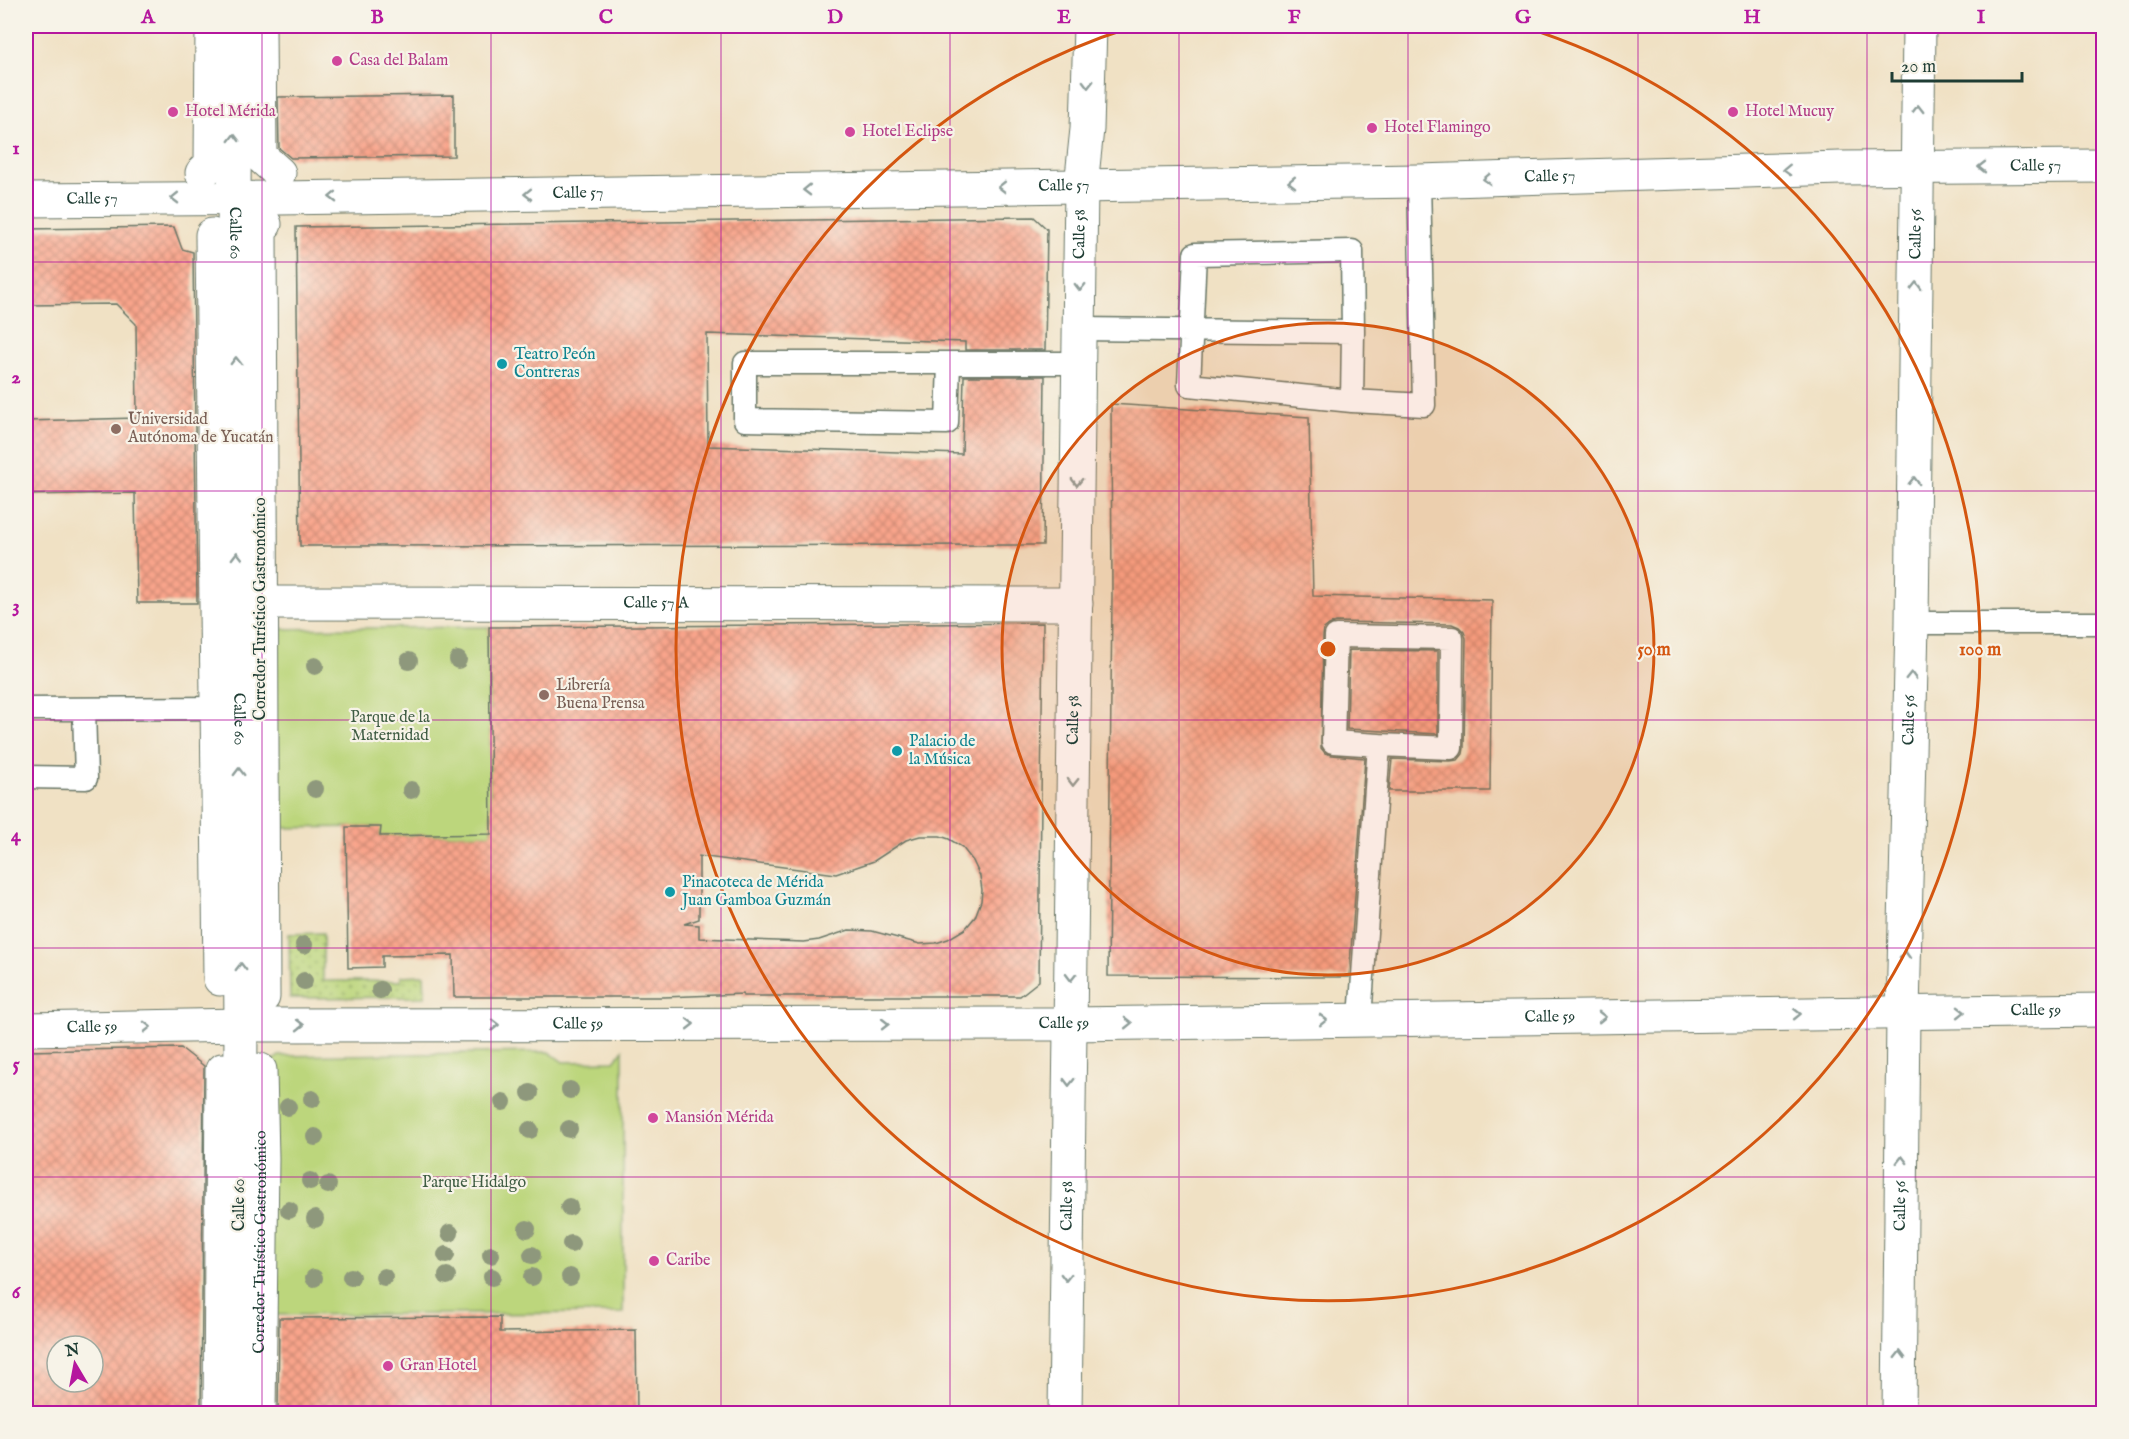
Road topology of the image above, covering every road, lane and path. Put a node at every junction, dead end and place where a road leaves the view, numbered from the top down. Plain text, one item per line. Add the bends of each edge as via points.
1 (212, 26) edge
2 (235, 26) edge
3 (259, 26) edge
4 (1090, 26) edge
5 (1919, 26) edge
6 (2103, 166) edge
7 (1918, 167) junction
8 (202, 173) dead end
9 (279, 173) dead end
10 (1419, 181) junction
11 (1081, 186) junction
12 (234, 197) junction
13 (26, 200) edge
14 (265, 224) dead end
15 (212, 235) dead end
16 (1080, 329) junction
17 (1191, 331) junction
18 (1353, 332) junction
19 (949, 363) junction
20 (1079, 363) junction
21 (1352, 401) junction
22 (250, 603) junction
23 (1076, 604) junction
24 (1912, 623) junction
25 (2103, 623) edge
26 (227, 708) junction
27 (26, 709) edge
28 (84, 709) junction
29 (1379, 745) junction
30 (26, 777) edge
31 (219, 979) dead end
32 (263, 997) dead end
33 (2103, 1010) edge
34 (1903, 1013) junction
35 (1360, 1019) junction
36 (1070, 1024) junction
37 (241, 1025) junction
38 (26, 1029) edge
39 (222, 1070) dead end
40 (260, 1070) dead end
41 (219, 1413) edge
42 (239, 1413) edge
43 (259, 1413) edge
44 (1065, 1413) edge
45 (1899, 1413) edge

1 - 8 street via 211,164
12 -> 2 street, Calle 60
3 - 9 street via 260,156
4 -> 11 street, Calle 58
7 -> 5 street, Calle 56
6 -> 7 street, Calle 57
7 -> 10 street, Calle 57
24 -> 7 street, Calle 56
10 -> 11 street, Calle 57
10 - 21 lane via 1424,405
11 -> 12 street, Calle 57
11 -> 16 street, Calle 58
12 -> 13 street, Calle 57
22 -> 12 street, Calle 60
14 - 22 street, Corredor Turístico Gastronómico via 260,228
15 - 26 street
16 - 17 lane
16 - 20 street, Calle 58
17 - 18 lane
17 - 18 lane via 1195,254 1352,251
17 - 21 lane via 1189,385
18 - 21 lane
19 - 19 lane via 745,363 745,420 947,423
19 - 20 lane
20 -> 23 street, Calle 58
22 - 23 street, Calle 57 A
22 - 26 street, Calle 60
22 - 32 street, Corredor Turístico Gastronómico
23 -> 36 street, Calle 58
24 - 25 lane
34 -> 24 street, Calle 56
26 - 28 lane
26 - 31 street
37 -> 26 street, Calle 60
27 - 28 lane
28 - 30 lane via 86,777
29 - 29 lane via 1333,742 1336,636 1452,638 1450,748
29 - 35 lane
34 -> 33 street, Calle 59
35 -> 34 street, Calle 59
45 -> 34 street, Calle 56
36 -> 35 street, Calle 59
37 -> 36 street, Calle 59
36 -> 44 street, Calle 58
38 -> 37 street, Calle 59
37 - 42 street, Calle 60
39 - 41 street
40 - 43 street, Corredor Turístico Gastronómico

